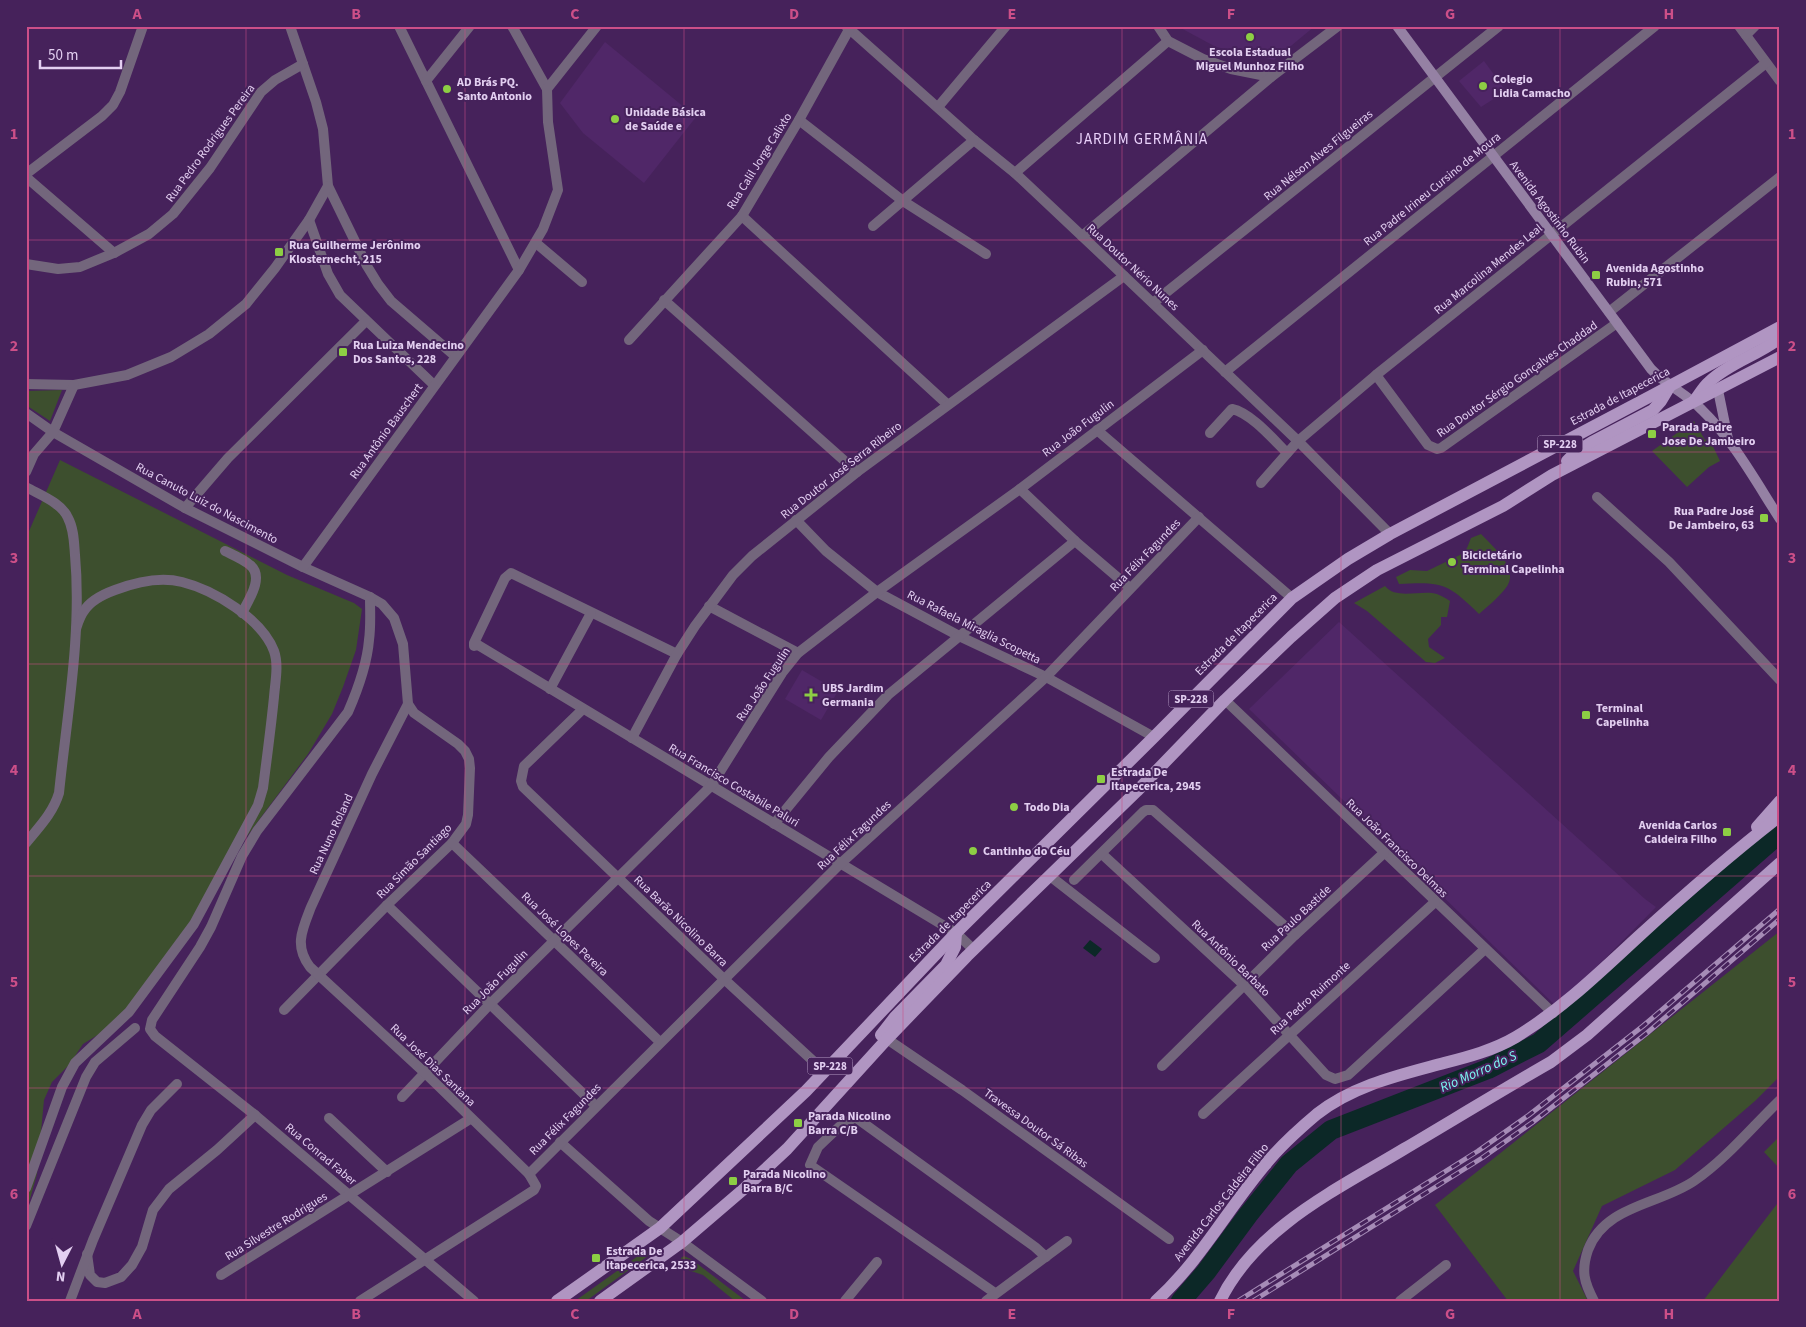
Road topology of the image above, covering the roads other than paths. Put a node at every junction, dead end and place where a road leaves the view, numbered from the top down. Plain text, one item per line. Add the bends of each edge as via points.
1 (143, 26) edge
2 (290, 26) edge
3 (399, 26) edge
4 (470, 26) edge
5 (512, 26) edge
6 (597, 26) edge
7 (1006, 26) edge
8 (1158, 26) edge
9 (1338, 26) edge
10 (1397, 26) edge
11 (1499, 26) edge
12 (1655, 26) edge
13 (1739, 26) edge
14 (1754, 26) edge
15 (849, 27) edge
16 (1746, 35) junction
17 (1168, 41) junction
18 (1766, 62) junction
19 (303, 64) junction
20 (1271, 77) junction
21 (1436, 77) junction
22 (426, 81) junction
23 (1780, 81) edge
24 (547, 89) junction
25 (938, 107) junction
26 (799, 120) junction
27 (974, 140) junction
28 (1492, 155) junction
29 (1015, 173) junction
30 (26, 175) edge
31 (1780, 177) edge
32 (328, 186) junction
33 (903, 200) junction
34 (742, 216) junction
35 (309, 220) junction
36 (873, 226) dead end
37 (1551, 234) junction
38 (1082, 236) junction
39 (536, 243) junction
40 (114, 253) junction
41 (986, 254) dead end
42 (26, 264) edge
43 (518, 270) junction
44 (1124, 276) junction
45 (582, 282) dead end
46 (664, 300) junction
47 (1153, 303) junction
48 (1609, 312) junction
49 (366, 321) junction
50 (1617, 323) junction
51 (1780, 326) edge
52 (1780, 338) edge
53 (629, 340) dead end
54 (1203, 350) junction
55 (455, 356) junction
56 (1780, 358) edge
57 (1225, 372) junction
58 (1376, 375) junction
59 (26, 384) edge
60 (74, 384) junction
61 (434, 384) junction
62 (1670, 385) junction
63 (1718, 390) junction
64 (1694, 402) junction
65 (947, 404) junction
66 (26, 413) edge
67 (1097, 430) junction
68 (53, 432) junction
69 (1210, 432) dead end
70 (1298, 440) junction
71 (1728, 440) junction
72 (1287, 453) junction
73 (26, 472) edge
74 (857, 472) junction
75 (1552, 475) junction
76 (1260, 483) dead end
77 (26, 487) edge
78 (1020, 489) junction
79 (1597, 497) dead end
80 (185, 508) junction
81 (1199, 517) junction
82 (796, 520) junction
83 (1780, 520) edge
84 (1390, 534) junction
85 (1075, 541) junction
86 (225, 551) dead end
87 (303, 567) junction
88 (1130, 588) junction
89 (877, 592) junction
90 (370, 597) junction
91 (1292, 598) junction
92 (709, 606) junction
93 (242, 613) junction
94 (591, 613) junction
95 (76, 629) junction
96 (961, 637) junction
97 (798, 653) junction
98 (677, 654) junction
99 (1046, 677) junction
100 (1780, 680) edge
101 (550, 689) junction
102 (1225, 700) junction
103 (408, 704) junction
104 (583, 708) junction
105 (1154, 737) junction
106 (632, 738) junction
107 (711, 786) junction
108 (1780, 800) edge
109 (1780, 816) edge
110 (774, 824) junction
111 (26, 843) edge
112 (452, 843) junction
113 (1739, 848) junction
114 (1384, 852) junction
115 (1102, 854) junction
116 (1780, 863) edge
117 (840, 864) junction
118 (1050, 876) junction
119 (618, 879) junction
120 (1074, 880) dead end
121 (1435, 902) junction
122 (387, 905) junction
123 (956, 933) junction
124 (1296, 935) junction
125 (554, 940) junction
126 (1485, 949) junction
127 (974, 950) junction
128 (1156, 958) dead end
129 (319, 974) junction
130 (724, 979) junction
131 (1244, 985) junction
132 (490, 1004) junction
133 (284, 1010) dead end
134 (1553, 1013) junction
135 (135, 1028) dead end
136 (1290, 1034) junction
137 (887, 1039) junction
138 (660, 1042) junction
139 (1162, 1066) dead end
140 (858, 1069) junction
141 (824, 1071) junction
142 (424, 1072) junction
143 (177, 1084) dead end
144 (402, 1097) dead end
145 (1780, 1100) edge
146 (596, 1106) junction
147 (255, 1114) junction
148 (1202, 1114) dead end
149 (329, 1118) dead end
150 (470, 1118) junction
151 (560, 1142) junction
152 (386, 1172) junction
153 (529, 1174) junction
154 (26, 1188) edge
155 (351, 1195) junction
156 (26, 1226) edge
157 (660, 1228) junction
158 (1169, 1239) dead end
159 (1067, 1241) dead end
160 (682, 1242) junction
161 (87, 1254) junction
162 (1046, 1257) junction
163 (426, 1259) junction
164 (877, 1262) dead end
165 (1446, 1265) dead end
166 (221, 1275) dead end
167 (995, 1294) junction
168 (70, 1301) edge
169 (360, 1301) edge
170 (474, 1301) edge
171 (557, 1301) edge
172 (600, 1301) edge
173 (762, 1301) edge
174 (845, 1301) edge
175 (986, 1301) edge
176 (1156, 1301) edge
177 (1220, 1301) edge
178 (1400, 1301) edge
179 (1594, 1301) edge

1 - 30 street via 113,105
2 - 19 street
3 - 22 street
4 - 22 street
5 - 24 street
6 - 24 street
7 - 25 street
8 - 17 street
9 - 20 street
10 - 21 main road, Avenida Agostinho Rubin
11 - 21 street, Rua Nélson Alves Filgueiras
12 - 28 street, Rua Padre Irineu Cursino de Moura
13 - 16 street
14 - 16 street
15 - 25 street, Rua Doutor Nério Nunes
15 - 26 street, Rua Calil Jorge Calixto via 831,66
16 - 18 street
17 - 20 street via 1231,69
17 - 29 street
18 - 23 street
18 - 37 street, Rua Marcolina Mendes Leal
19 - 32 street via 323,129
19 - 40 street, Rua Pedro Rodrigues Pereira via 261,92 210,168 173,214 150,234
20 - 38 street
21 - 28 main road, Avenida Agostinho Rubin
21 - 47 street, Rua Nélson Alves Filgueiras
22 - 43 street
24 - 39 street via 548,122 558,190
25 - 27 street, Rua Doutor Nério Nunes
26 - 33 street
26 - 34 street, Rua Calil Jorge Calixto
27 - 29 street, Rua Doutor Nério Nunes
27 - 33 street
28 - 37 main road, Avenida Agostinho Rubin
28 - 57 street, Rua Padre Irineu Cursino de Moura
29 - 38 street, Rua Doutor Nério Nunes
30 - 40 street
31 - 48 street, Rua Doutor Sérgio Gonçalves Chaddad
32 - 35 street
32 - 55 street via 378,284 392,301
33 - 36 street
33 - 41 street
34 - 46 street, Rua Calil Jorge Calixto
34 - 65 street
35 - 49 street, Rua Antônio Bauschert via 328,274 340,294
35 - 60 street via 246,304 209,334 171,357 127,375
37 - 48 main road, Avenida Agostinho Rubin
37 - 58 street, Rua Marcolina Mendes Leal
38 - 44 street, Rua Doutor Nério Nunes
39 - 43 street
39 - 45 street
40 - 42 street, Rua Pedro Rodrigues Pereira via 80,267 58,269
43 - 55 street
44 - 47 street, Rua Doutor Nério Nunes
44 - 65 street, Rua Doutor José Serra Ribeiro
46 - 53 street, Rua Calil Jorge Calixto
46 - 74 street
47 - 54 street, Rua Doutor Nério Nunes
48 - 50 main road, Avenida Agostinho Rubin
49 - 61 street, Rua Antônio Bauschert
49 - 80 street via 228,458
50 - 58 street, Rua Doutor Sérgio Gonçalves Chaddad via 1442,448 1428,445
50 - 62 main road, Avenida Agostinho Rubin via 1651,369
51 - 62 main road, Estrada de Itapecerica / SP-228
52 - 64 main road via 1718,374
54 - 57 street, Rua Doutor Nério Nunes
54 - 67 street, Rua João Fugulin
55 - 61 street
56 - 63 main road, SP-228
57 - 70 street, Rua Doutor Nério Nunes
58 - 70 street, Rua Marcolina Mendes Leal
59 - 60 street
60 - 68 street
61 - 87 street, Rua Antônio Bauschert
62 - 64 main road, Avenida Agostinho Rubin
62 - 75 main road via 1653,410 1576,452
62 - 84 main road, Estrada de Itapecerica / SP-228
63 - 64 main road, SP-228
63 - 71 main road
64 - 71 main road, Avenida Agostinho Rubin
64 - 75 main road, SP-228
65 - 74 street, Rua Doutor José Serra Ribeiro
66 - 68 street, Rua Canuto Luiz do Nascimento
67 - 78 street, Rua João Fugulin
67 - 81 street
68 - 73 street via 34,454
68 - 80 street, Rua Canuto Luiz do Nascimento
69 - 72 street via 1232,409 1238,410
70 - 72 street, Rua Marcolina Mendes Leal
70 - 84 street, Rua Doutor Nério Nunes
71 - 83 main road
72 - 76 street, Rua Marcolina Mendes Leal
74 - 82 street, Rua Doutor José Serra Ribeiro
75 - 102 main road, SP-228 via 1503,506 1362,579 1290,637
77 - 95 street via 60,507 68,516 76,574
78 - 85 street
78 - 89 street, Rua João Fugulin
79 - 100 street via 1669,562
80 - 87 street, Rua Canuto Luiz do Nascimento
81 - 88 street, Rua Félix Fagundes
81 - 91 street
82 - 89 street, Rua Rafaela Miraglia Scopetta via 826,552
82 - 92 street, Rua Doutor José Serra Ribeiro via 752,556
84 - 91 main road, Estrada de Itapecerica / SP-228
85 - 88 street
85 - 96 street
86 - 93 street via 250,565 256,575 254,590
87 - 90 street, Rua Canuto Luiz do Nascimento
88 - 99 street, Rua Félix Fagundes
89 - 96 street, Rua Rafaela Miraglia Scopetta
89 - 97 street, Rua João Fugulin
90 - 103 street, Rua Canuto Luiz do Nascimento via 382,604 394,618 403,644
90 - 147 street, Rua Conrad Faber via 365,666 348,712 257,830 211,927 150,1028 155,1036
91 - 105 main road, Estrada de Itapecerica / SP-228
92 - 97 street
92 - 98 street, Rua Doutor José Serra Ribeiro
93 - 95 street via 226,601 181,582 137,582 95,600 84,610
93 - 154 street via 268,639 274,652 276,673 263,788 258,805 194,924 129,1012 76,1063 62,1087
94 - 98 street
94 - 101 street
94 - 101 street, Rua Francisco Costabile Paluri via 515,574 505,578 474,646 478,645
95 - 111 street via 59,793 49,816
96 - 99 street, Rua Rafaela Miraglia Scopetta
96 - 110 street via 867,715
97 - 107 street, Rua João Fugulin
98 - 106 street, Rua Doutor José Serra Ribeiro
99 - 105 street, Rua Rafaela Miraglia Scopetta
99 - 117 street, Rua Félix Fagundes
101 - 104 street, Rua Francisco Costabile Paluri
102 - 114 street, Rua João Francisco Delmas
102 - 118 main road, SP-228
103 - 112 street, Rua Simão Santiago via 414,713 458,744 469,759 468,815 466,824
103 - 129 street, Rua Nuno Roland via 372,774 305,921 300,948 304,959
104 - 106 street, Rua Francisco Costabile Paluri
104 - 119 street, Rua Barão Nicolino Barra via 524,766 521,781 523,787
105 - 123 main road, Estrada de Itapecerica / SP-228
106 - 107 street, Rua Francisco Costabile Paluri
107 - 110 street, Rua Francisco Costabile Paluri
107 - 119 street, Rua João Fugulin
108 - 113 main road
109 - 113 main road, Avenida Carlos Caldeira Filho
110 - 117 street, Rua Francisco Costabile Paluri
112 - 122 street, Rua Simão Santiago
112 - 125 street, Rua José Lopes Pereira
113 - 134 main road, Avenida Carlos Caldeira Filho
114 - 121 street, Rua João Francisco Delmas
114 - 124 street, Rua Paulo Bastide
115 - 120 street
115 - 124 street via 1143,812 1154,810
115 - 131 street, Rua Antônio Barbato
116 - 177 main road via 1586,1035 1551,1062 1314,1203 1277,1230 1248,1260
117 - 123 street, Rua Francisco Costabile Paluri
117 - 130 street, Rua Félix Fagundes
118 - 127 main road, SP-228
118 - 128 street
119 - 125 street, Rua João Fugulin
119 - 130 street, Rua Barão Nicolino Barra
121 - 126 street, Rua João Francisco Delmas
121 - 136 street, Rua Pedro Ruimonte
122 - 129 street, Rua Simão Santiago
122 - 132 street
123 - 127 street, Rua Francisco Costabile Paluri
123 - 140 main road via 946,965 895,1017 858,1063
123 - 141 main road, Estrada de Itapecerica / SP-228
124 - 131 street, Rua Paulo Bastide
125 - 132 street, Rua João Fugulin
125 - 138 street, Rua José Lopes Pereira
126 - 134 street, Rua João Francisco Delmas
126 - 136 street, Rua Antônio Barbato via 1359,1065 1340,1078 1326,1074
127 - 137 main road, SP-228
129 - 133 street, Rua Simão Santiago
129 - 142 street, Rua José Dias Santana
130 - 138 street, Rua Félix Fagundes
130 - 141 street, Rua Barão Nicolino Barra
131 - 136 street, Rua Antônio Barbato
131 - 139 street, Rua Paulo Bastide
132 - 142 street, Rua João Fugulin
132 - 146 street
134 - 176 main road, Avenida Carlos Caldeira Filho via 1514,1038 1483,1052 1365,1086 1318,1113 1264,1166 1196,1258
135 - 156 street via 95,1062 86,1077
136 - 148 street, Rua Pedro Ruimonte
137 - 140 main road, SP-228
137 - 158 street, Travessa Doutor Sá Ribas
138 - 146 street, Rua Félix Fagundes
140 - 160 main road, SP-228 via 787,1149
141 - 157 main road, Estrada de Itapecerica / SP-228
142 - 144 street, Rua João Fugulin
142 - 150 street, Rua José Dias Santana
143 - 161 street via 151,1110 142,1125
145 - 179 street via 1725,1157 1692,1182 1623,1213 1605,1226 1590,1246 1583,1267
146 - 151 street, Rua Félix Fagundes
147 - 155 street, Rua Conrad Faber
147 - 161 street via 169,1190 154,1210 142,1247 121,1277 97,1282 90,1275
149 - 152 street
150 - 152 street, Rua Silvestre Rodrigues
150 - 153 street, Rua José Dias Santana
151 - 153 street, Rua Félix Fagundes
151 - 157 street
152 - 155 street, Rua Silvestre Rodrigues
153 - 163 street via 536,1183 534,1190
155 - 163 street, Rua Conrad Faber
155 - 166 street, Rua Silvestre Rodrigues
157 - 160 street
157 - 171 main road, Estrada de Itapecerica / SP-228
159 - 162 street
160 - 172 main road, SP-228
160 - 173 street
161 - 168 street
162 - 167 street
162 - 167 street via 855,1116 818,1147 810,1165
163 - 169 street
163 - 170 street, Rua Conrad Faber
164 - 174 street
165 - 178 street
167 - 175 street

